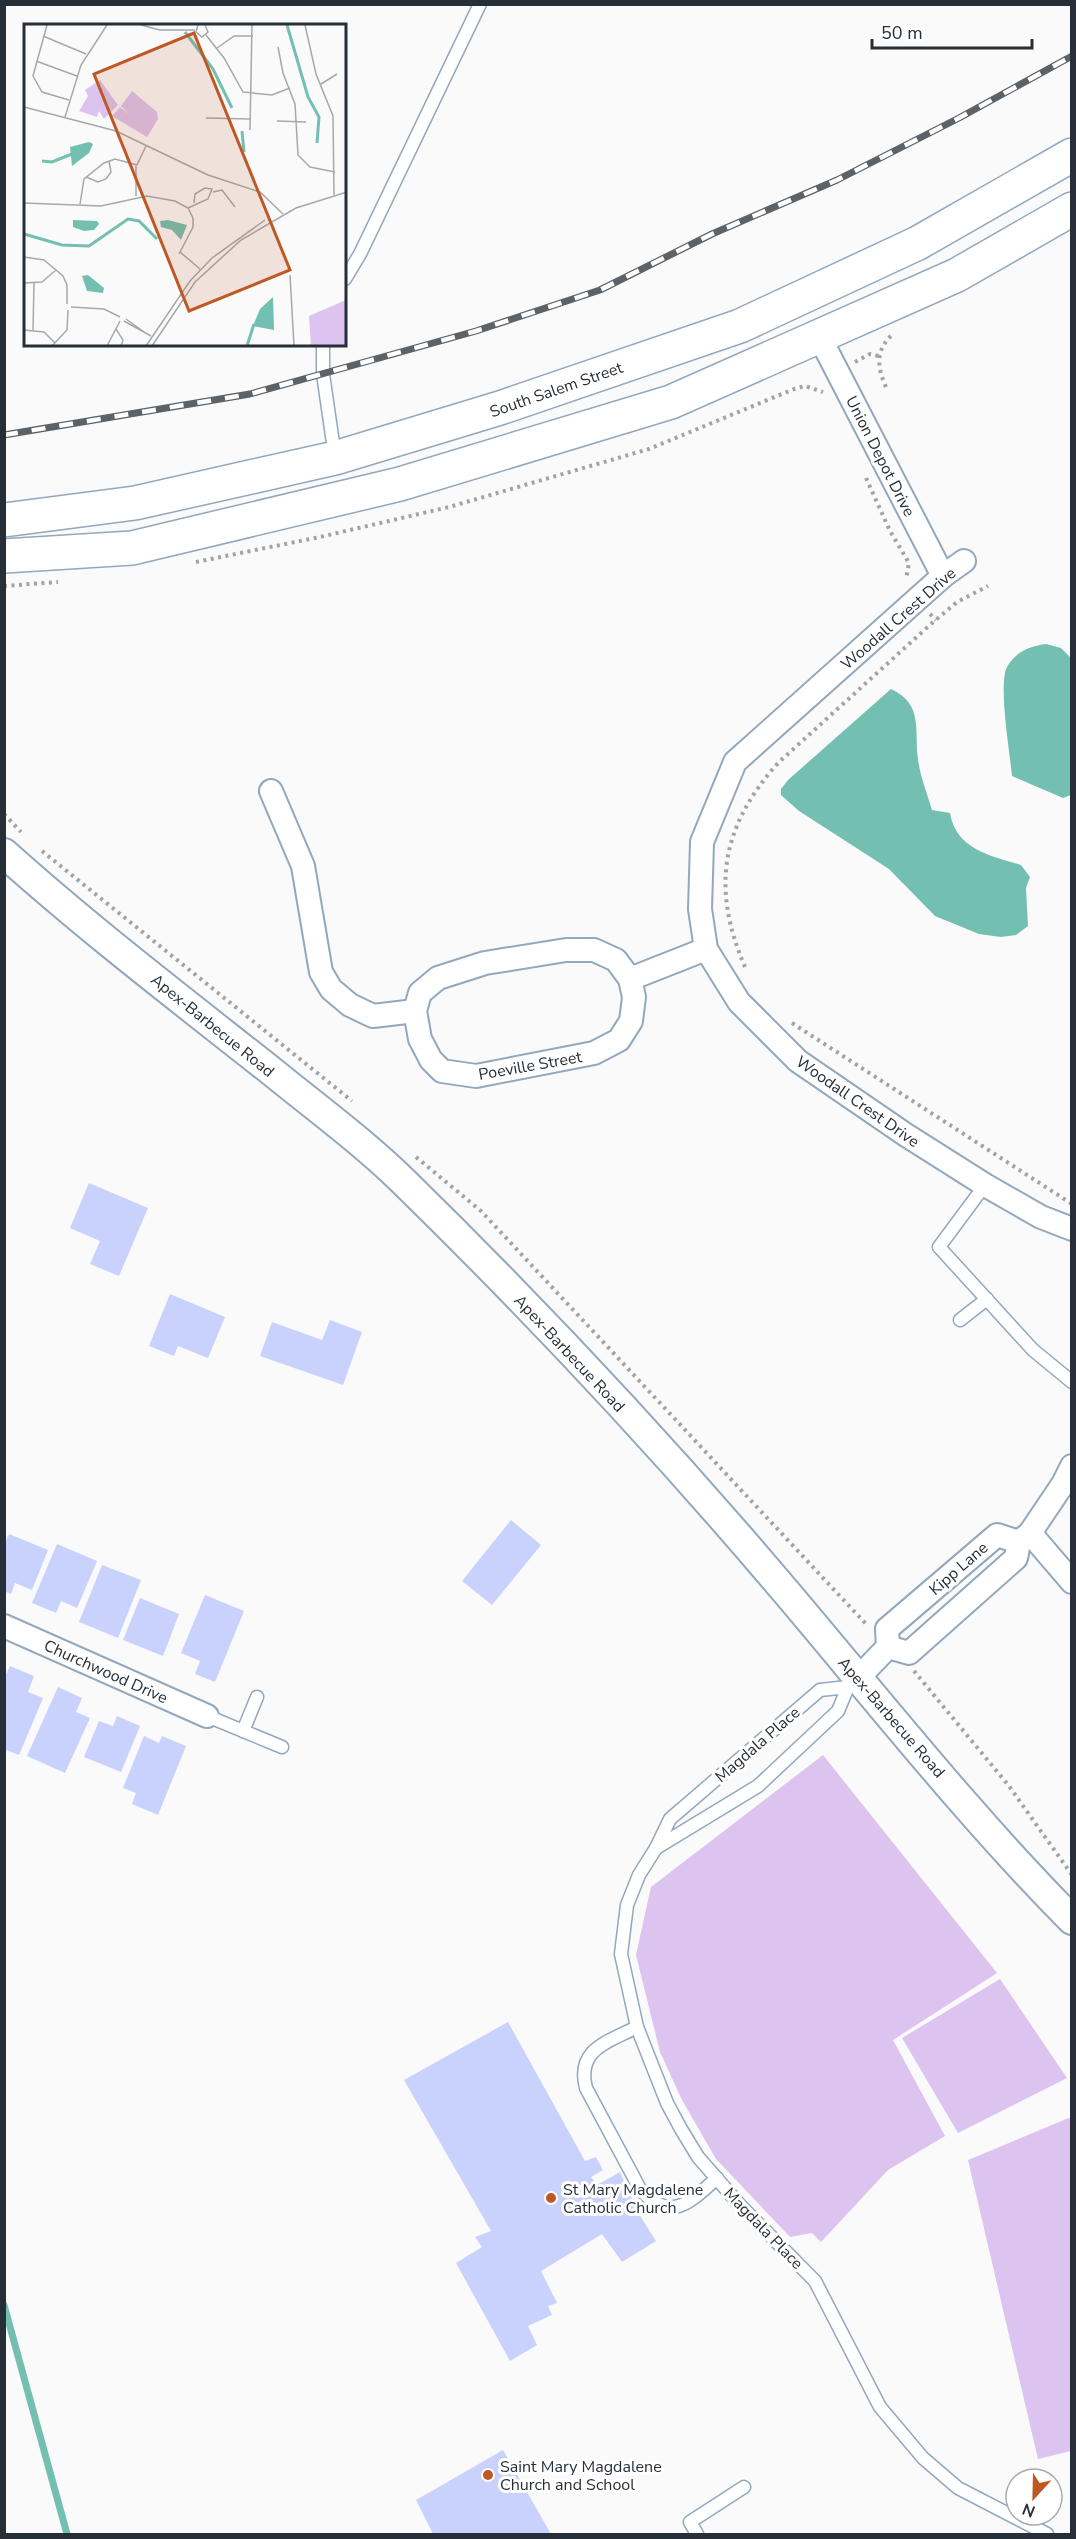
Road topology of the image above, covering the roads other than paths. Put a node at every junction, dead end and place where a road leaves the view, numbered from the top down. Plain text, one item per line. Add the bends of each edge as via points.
1 (480, 4) edge
2 (1071, 155) edge
3 (1071, 208) edge
4 (346, 277) edge
5 (819, 336) junction
6 (323, 346) edge
7 (335, 458) junction
8 (4, 520) edge
9 (4, 556) edge
10 (964, 561) dead end
11 (943, 576) junction
12 (271, 791) dead end
13 (4, 853) edge
14 (706, 949) junction
15 (630, 979) junction
16 (415, 1011) junction
17 (985, 1185) junction
18 (1071, 1229) edge
19 (987, 1299) junction
20 (960, 1320) dead end
21 (1071, 1382) edge
22 (1071, 1466) edge
23 (1024, 1538) junction
24 (1071, 1582) edge
25 (4, 1626) edge
26 (888, 1647) junction
27 (853, 1683) junction
28 (257, 1696) dead end
29 (207, 1716) joint
30 (243, 1731) junction
31 (282, 1747) dead end
32 (656, 1848) junction
33 (1071, 1920) edge
34 (637, 2027) junction
35 (717, 2178) junction
36 (744, 2487) dead end
37 (697, 2535) edge
38 (1047, 2535) edge

1 - 4 lane
2 - 7 main road, South Salem Street via 918,243 740,326 500,408
3 - 5 main road via 957,275
5 - 9 main road via 671,402 400,484 132,548
5 - 11 street, Union Depot Drive
6 - 7 lane
7 - 8 main road, South Salem Street via 135,504
10 - 11 street, Woodall Crest Drive
11 - 14 street, Woodall Crest Drive via 735,762 702,842 700,909
12 - 16 street via 303,866 321,972 331,989 350,1005 373,1016
13 - 27 street, Apex-Barbecue Road via 66,908 350,1133 401,1179 640,1428 760,1562
14 - 15 street
14 - 17 street, Woodall Crest Drive via 739,1002 798,1061
15 - 16 street via 616,960 594,950 530,954 438,978 420,993
15 - 16 street, Poeville Street via 634,997 631,1021 619,1040 594,1053 476,1076 442,1071 431,1060 420,1039
17 - 18 street, Woodall Crest Drive
17 - 19 lane via 939,1247
19 - 20 lane
19 - 21 lane via 1033,1350
22 - 23 street, Kipp Lane via 1063,1484
23 - 24 street
23 - 26 street, Kipp Lane via 1016,1558 909,1653
23 - 26 street, Kipp Lane via 997,1535 887,1629
25 - 29 street, Churchwood Drive
26 - 27 street
27 - 32 lane, Magdala Place via 838,1711 758,1786
27 - 32 lane, Magdala Place via 820,1689 670,1819
27 - 33 street, Apex-Barbecue Road
28 - 30 lane
29 - 30 lane
30 - 31 lane
32 - 34 lane, Magdala Place via 639,1875 623,1929 621,1954
34 - 35 lane, Magdala Place via 667,2103 698,2157
34 - 35 lane via 599,2047 586,2059 582,2073 602,2119 649,2200 682,2206 692,2202
35 - 38 lane, Magdala Place via 815,2281 880,2407 924,2458 958,2488
36 - 37 lane via 690,2522

